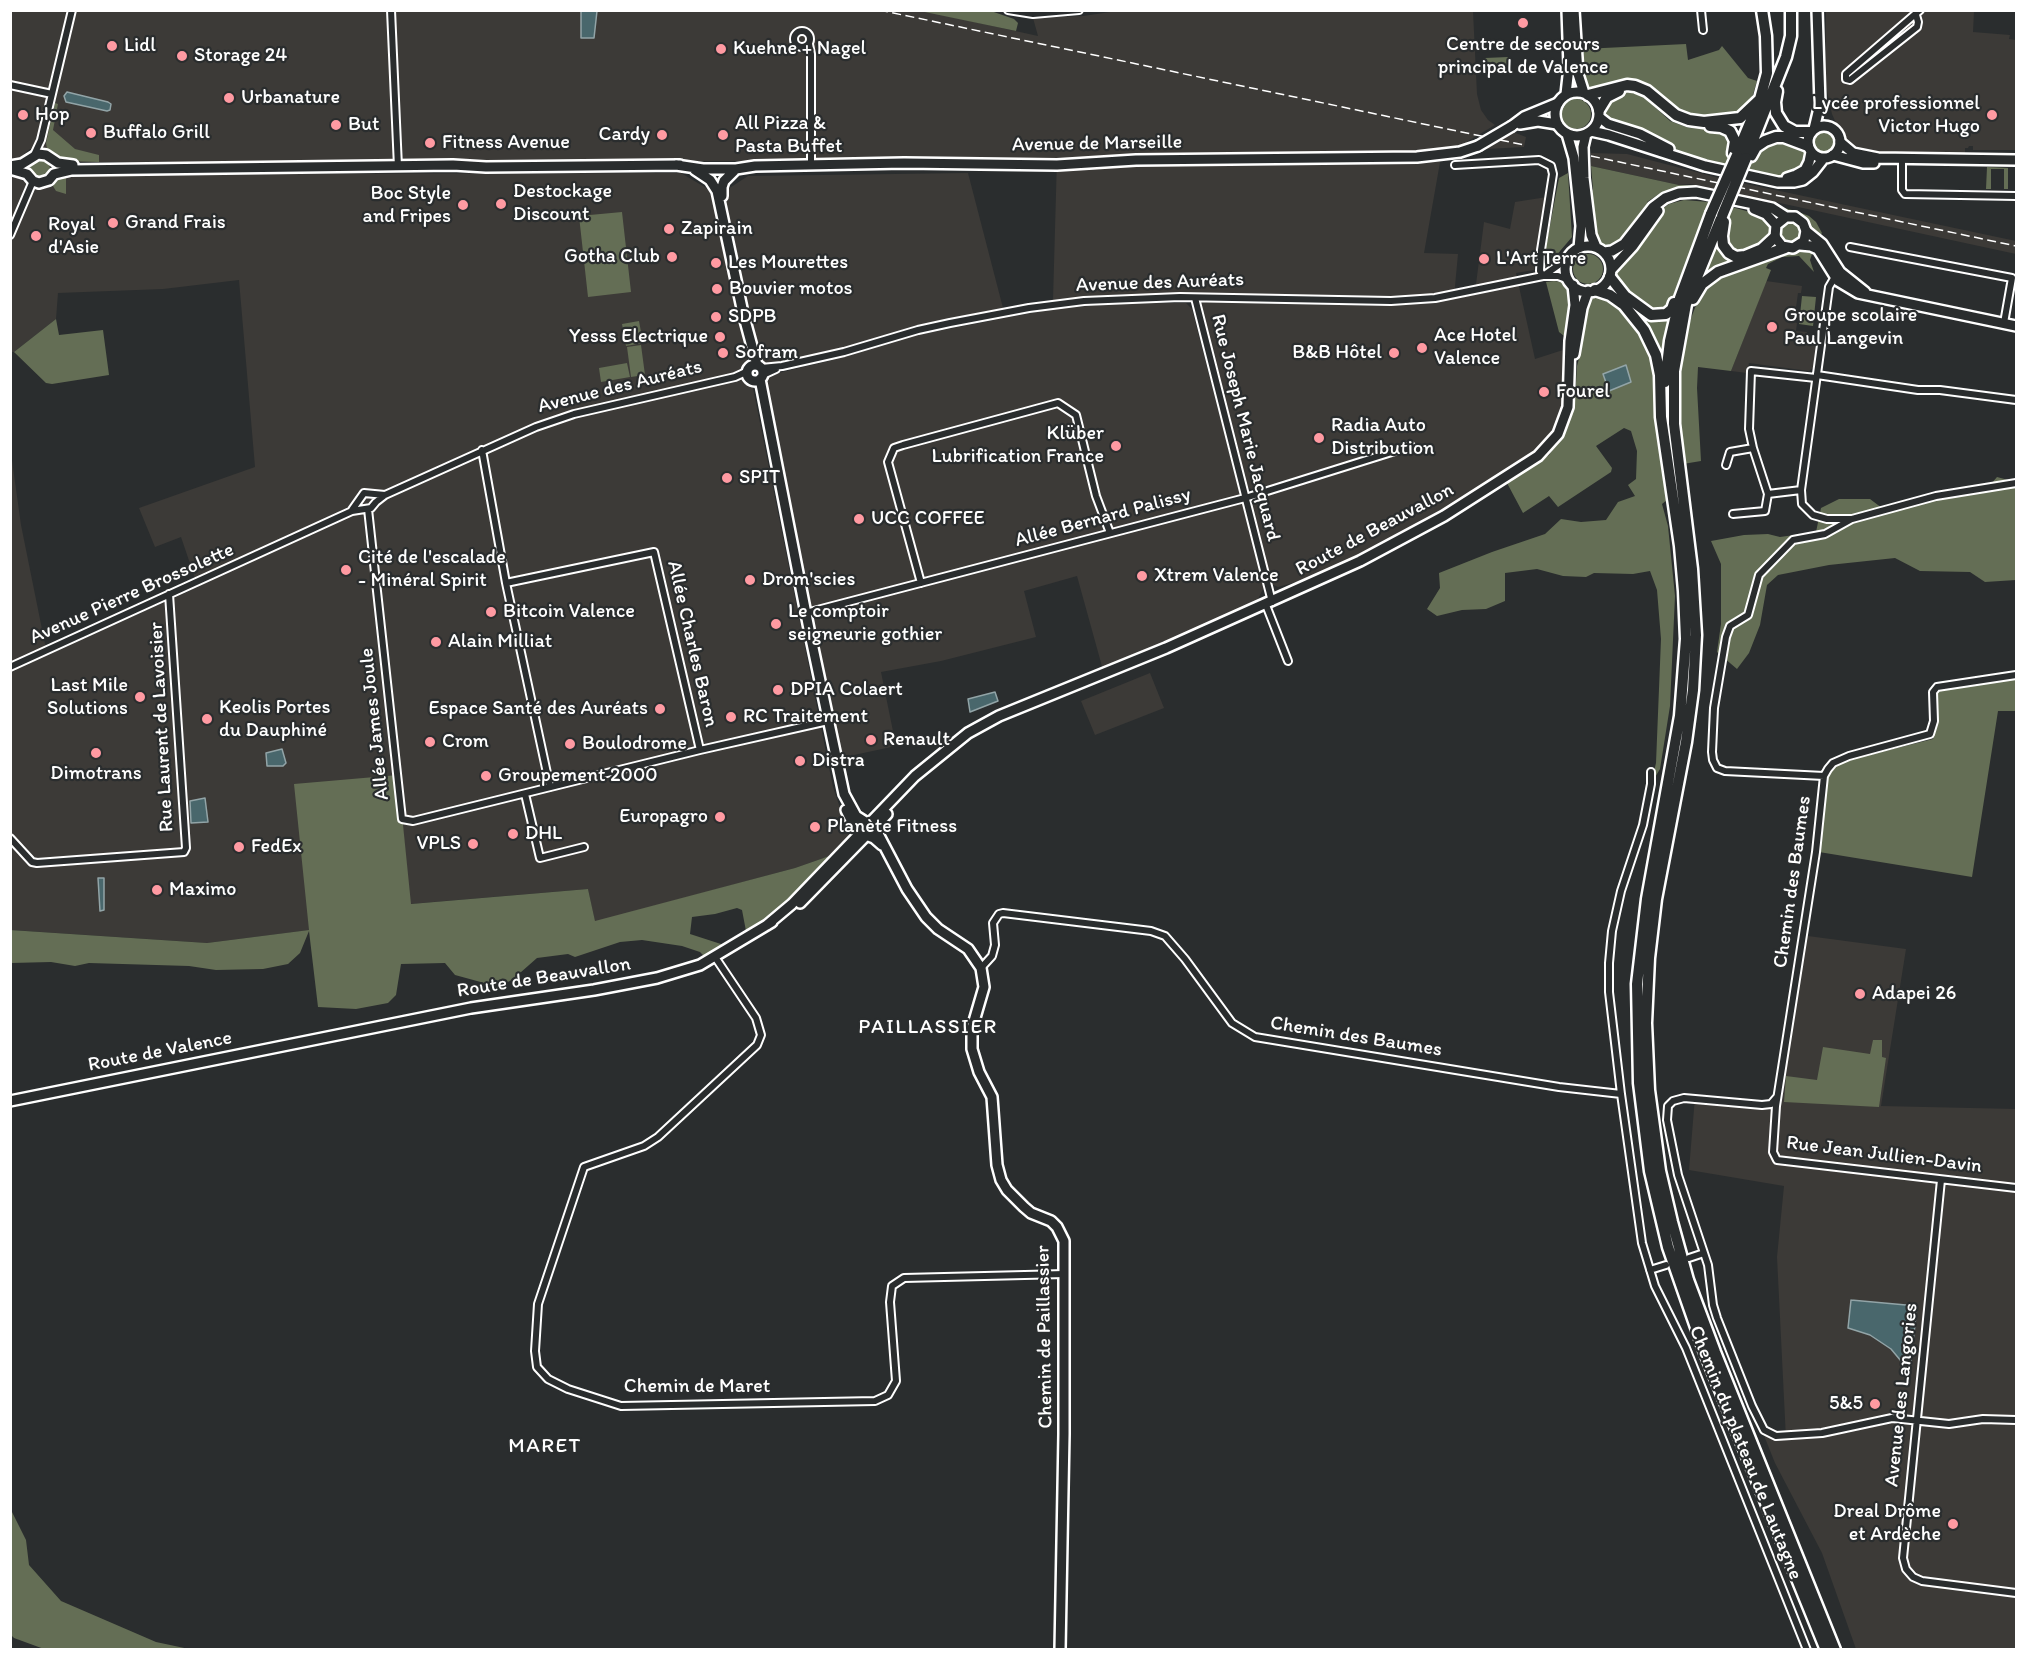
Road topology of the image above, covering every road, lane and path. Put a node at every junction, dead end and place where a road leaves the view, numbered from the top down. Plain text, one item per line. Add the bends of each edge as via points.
1 (72, 10) edge
2 (391, 10) edge
3 (1008, 10) edge
4 (1079, 10) edge
5 (1567, 10) edge
6 (1574, 10) edge
7 (1701, 10) edge
8 (1762, 10) edge
9 (1791, 10) edge
10 (1816, 10) edge
11 (1918, 13) edge
12 (1702, 30) dead end
13 (809, 44) dead end
14 (1781, 72) junction
15 (10, 85) edge
16 (52, 94) junction
17 (1566, 94) junction
18 (1586, 94) junction
19 (1760, 99) junction
20 (1558, 103) junction
21 (1820, 105) junction
22 (1599, 114) junction
23 (1557, 124) junction
24 (1512, 126) junction
25 (1829, 127) junction
26 (1812, 130) junction
27 (1588, 133) junction
28 (1567, 134) junction
29 (41, 140) junction
30 (1840, 142) junction
31 (1809, 149) junction
32 (1741, 156) junction
33 (1828, 157) junction
34 (31, 158) junction
35 (49, 158) junction
36 (1930, 159) junction
37 (2016, 160) edge
38 (1902, 162) junction
39 (676, 165) junction
40 (1455, 165) dead end
41 (755, 166) junction
42 (812, 166) junction
43 (256, 167) junction
44 (398, 167) junction
45 (716, 167) junction
46 (10, 168) edge
47 (689, 168) junction
48 (736, 169) junction
49 (54, 174) junction
50 (30, 178) junction
51 (718, 186) junction
52 (1726, 192) junction
53 (2016, 195) edge
54 (1719, 216) junction
55 (1786, 217) junction
56 (1776, 225) junction
57 (1806, 231) junction
58 (10, 235) edge
59 (1775, 237) junction
60 (1800, 245) junction
61 (1698, 247) junction
62 (1850, 247) dead end
63 (1579, 248) junction
64 (1785, 248) junction
65 (1600, 249) junction
66 (1568, 259) junction
67 (1610, 273) junction
68 (1837, 274) junction
69 (1543, 276) junction
70 (1571, 283) junction
71 (1592, 291) junction
72 (1195, 298) junction
73 (2004, 323) junction
74 (2016, 326) edge
75 (1676, 353) junction
76 (1570, 371) junction
77 (755, 373) junction
78 (1817, 377) junction
79 (2016, 400) edge
80 (1411, 446) dead end
81 (1753, 448) junction
82 (482, 450) junction
83 (1667, 454) junction
84 (1726, 465) dead end
85 (2016, 483) edge
86 (1801, 490) junction
87 (1768, 494) junction
88 (374, 498) junction
89 (1245, 498) junction
90 (359, 501) junction
91 (366, 509) junction
92 (352, 511) junction
93 (1733, 514) dead end
94 (1852, 519) junction
95 (1110, 533) junction
96 (266, 552) joint
97 (506, 583) junction
98 (921, 583) junction
99 (169, 594) junction
100 (1269, 603) junction
101 (804, 614) junction
102 (1288, 661) dead end
103 (10, 667) edge
104 (2016, 675) edge
105 (826, 722) junction
106 (700, 750) junction
107 (1651, 772) dead end
108 (1824, 776) junction
109 (550, 787) junction
110 (525, 794) junction
111 (872, 826) junction
112 (864, 834) junction
113 (11, 839) edge
114 (884, 846) junction
115 (584, 847) dead end
116 (715, 957) junction
117 (981, 968) junction
118 (317, 1038) joint
119 (1621, 1094) junction
120 (1778, 1096) junction
121 (10, 1101) edge
122 (1941, 1180) junction
123 (2016, 1188) edge
124 (1704, 1253) junction
125 (1689, 1258) dead end
126 (1666, 1265) dead end
127 (1650, 1270) junction
128 (1065, 1274) junction
129 (1916, 1420) junction
130 (2016, 1420) edge
131 (2016, 1593) edge
132 (1060, 1650) edge
133 (1807, 1650) edge
134 (1826, 1650) edge
135 (1837, 1650) edge

1 - 16 street
2 - 44 street
3 - 4 street via 1034,14
5 - 17 main road
6 - 18 main road via 1578,74
7 - 12 street
8 - 19 highway via 1768,62
9 - 14 highway via 1791,36
10 - 21 main road
11 - 11 street via 1917,27 1850,80 1846,79 1846,74
13 - 42 street
14 - 26 highway via 1775,102 1780,120 1789,130
14 - 32 highway
15 - 16 street
16 - 29 street
17 - 18 main road
17 - 20 main road
18 - 19 highway via 1635,86 1676,115 1704,122 1740,118
18 - 22 main road via 1596,103
19 - 32 highway
20 - 23 main road
20 - 24 main road, Avenue de Marseille
21 - 25 main road
21 - 26 main road
22 - 27 main road
22 - 31 main road via 1608,124 1640,134 1692,160 1769,177 1800,174 1808,165
22 - 32 highway via 1602,103 1612,93 1637,91 1678,122 1728,130
23 - 24 main road, Avenue de Marseille via 1538,121
23 - 28 main road
24 - 42 main road, Avenue de Marseille, bridge via 1460,153 1418,157
25 - 26 main road
25 - 30 main road via 1836,131
26 - 31 main road via 1808,136
27 - 28 main road
27 - 33 main road via 1609,135 1706,166 1778,182 1803,180
27 - 65 main road via 1583,147 1584,178 1590,227
28 - 63 main road via 1574,158 1581,226
29 - 34 street
29 - 35 street
30 - 33 main road
30 - 36 main road via 1853,153 1868,157
31 - 32 highway via 1776,137
31 - 33 main road via 1816,157
32 - 52 highway, bridge
32 - 52 highway, bridge via 1737,180
33 - 38 main road via 1863,163
34 - 35 main road
34 - 46 main road
34 - 50 main road
35 - 43 main road via 70,165
35 - 49 main road
36 - 37 main road
36 - 38 main road
38 - 53 street via 1905,194
39 - 44 main road
39 - 45 main road
39 - 47 main road, Avenue de Marseille
40 - 69 street via 1539,160 1551,166 1553,174 1540,250
41 - 42 main road, Avenue de Marseille
41 - 45 main road
41 - 48 main road, Avenue de Marseille
43 - 44 main road
43 - 49 main road via 71,170
45 - 47 main road, Avenue de Marseille
45 - 48 main road, Avenue de Marseille
45 - 51 main road
46 - 50 main road
47 - 51 main road
48 - 51 main road
49 - 50 main road via 46,182
50 - 58 street
51 - 77 main road
52 - 54 highway, bridge
54 - 59 highway via 1725,249 1734,256 1762,249
54 - 61 highway
54 - 75 highway via 1690,292
55 - 56 main road
55 - 57 main road via 1800,219
55 - 65 main road via 1764,206 1696,192 1679,194 1653,207 1618,249
56 - 59 main road
56 - 67 main road via 1766,214 1754,210 1697,198 1674,200 1655,213
57 - 60 main road
57 - 68 main road via 1822,244
59 - 64 main road
60 - 64 main road
60 - 68 main road via 1818,249
61 - 67 highway via 1672,309 1663,315 1641,310 1619,290
61 - 83 highway via 1680,298 1667,357
62 - 73 street via 2012,278
63 - 65 main road
63 - 66 main road
64 - 75 highway via 1726,268 1706,280 1695,295
65 - 67 main road via 1611,263
66 - 69 street, Avenue des Auréats
66 - 70 main road via 1566,270
67 - 71 main road via 1606,283
68 - 73 main road via 1870,295
68 - 78 street via 1829,287
69 - 70 street, Avenue des Auréats via 1558,276
69 - 72 street, Avenue des Auréats via 1435,298
70 - 71 main road
70 - 76 main road via 1575,305
71 - 76 main road via 1582,308
71 - 83 highway via 1610,295 1624,305 1653,347 1660,375
72 - 77 street, Avenue des Auréats via 1112,299 1029,308 918,330
72 - 89 street, Rue Joseph Marie Jacquard
73 - 74 main road
75 - 135 highway via 1674,424 1696,635 1686,742 1656,899 1649,958 1646,1023 1652,1112 1667,1203 1688,1280
76 - 100 main road, Route de Beauvallon via 1564,420 1552,442 1538,456 1408,536
77 - 82 street, Avenue des Auréats via 574,414
77 - 101 main road
78 - 79 street
78 - 81 street via 1751,371 1749,429
78 - 86 street
80 - 89 street, Allée Bernard Palissy
81 - 84 street via 1730,452
81 - 87 street
82 - 88 street, Avenue des Auréats
82 - 97 street
83 - 134 highway via 1683,571 1686,639 1674,755 1650,875 1641,945 1637,1048 1644,1134 1663,1227 1685,1299
85 - 94 street via 1936,496
86 - 87 street
86 - 94 street via 1802,504 1813,515
87 - 93 street via 1765,511
88 - 90 street, Avenue des Auréats via 364,493
88 - 91 street, Avenue des Auréats via 373,507
89 - 95 street, Allée Bernard Palissy
89 - 100 street, Rue Joseph Marie Jacquard
90 - 91 street
90 - 92 street, Avenue des Auréats
91 - 92 street, Avenue des Auréats
91 - 110 street, Allée James Joule via 402,819 413,821
92 - 96 street, Avenue des Auréats
94 - 108 street via 1824,534 1793,540 1759,575 1748,615 1730,626 1726,637 1714,708 1712,752 1717,768
95 - 98 street, Allée Bernard Palissy
95 - 98 street via 1096,496 1076,415 1058,403 894,448 888,462
96 - 99 street, Avenue Pierre Brossolette
97 - 106 street, Allée Charles Baron via 654,552
97 - 109 street
98 - 101 street, Allée Bernard Palissy
99 - 103 street, Avenue Pierre Brossolette
99 - 113 street, Rue Laurent de Lavoisier via 184,852 37,864
100 - 102 street, Rue Joseph Marie Jacquard
100 - 111 main road, Route de Beauvallon via 968,733 942,753
101 - 105 main road
104 - 108 street, Chemin des Baumes via 1937,687 1933,692 1934,721 1930,734 1849,756 1833,763
105 - 106 street, Allée James Joule
105 - 111 main road via 844,794 856,816
105 - 112 main road via 837,786 851,821
106 - 109 street, Allée James Joule
107 - 119 street via 1643,825 1617,911 1608,963
108 - 120 street, Chemin des Baumes
109 - 110 street, Allée James Joule
110 - 115 street via 540,858
111 - 112 main road, Route de Beauvallon
111 - 114 main road
112 - 114 main road
112 - 116 main road, Route de Beauvallon via 766,926
114 - 117 main road via 926,917 968,949
116 - 118 main road, Route de Beauvallon via 657,978
116 - 128 street, Chemin de Maret via 756,1018 761,1035 757,1045 658,1137 644,1146 584,1167 538,1304 535,1351 537,1366 548,1379 621,1406 875,1401 888,1395 896,1381 892,1286 904,1278
117 - 119 street, Chemin des Baumes via 992,956 993,923 1003,913 1151,932 1165,936 1232,1023 1255,1037
117 - 128 main road, Chemin de Paillassier via 984,987 972,1028 972,1049 992,1096 1000,1180 1031,1213 1057,1227 1064,1241
118 - 121 main road, Route de Valence
119 - 127 street via 1642,1243
120 - 122 street, Rue Jean Jullien-Davin via 1773,1152 1778,1160
120 - 124 street via 1771,1104 1762,1105 1684,1098 1668,1106 1678,1175
122 - 123 street, Rue Jean Jullien-Davin
122 - 129 street, Avenue des Langories
124 - 125 street
124 - 129 street, Chemin du plateau de Lautagne via 1721,1332 1764,1431 1776,1436 1811,1434 1892,1418
126 - 127 street
127 - 133 street, Chemin du plateau de Lautagne via 1686,1348
128 - 132 main road, Chemin de Paillassier
129 - 130 street via 1949,1424
129 - 131 street, Avenue des Langories via 1903,1547 1906,1569 1922,1581

